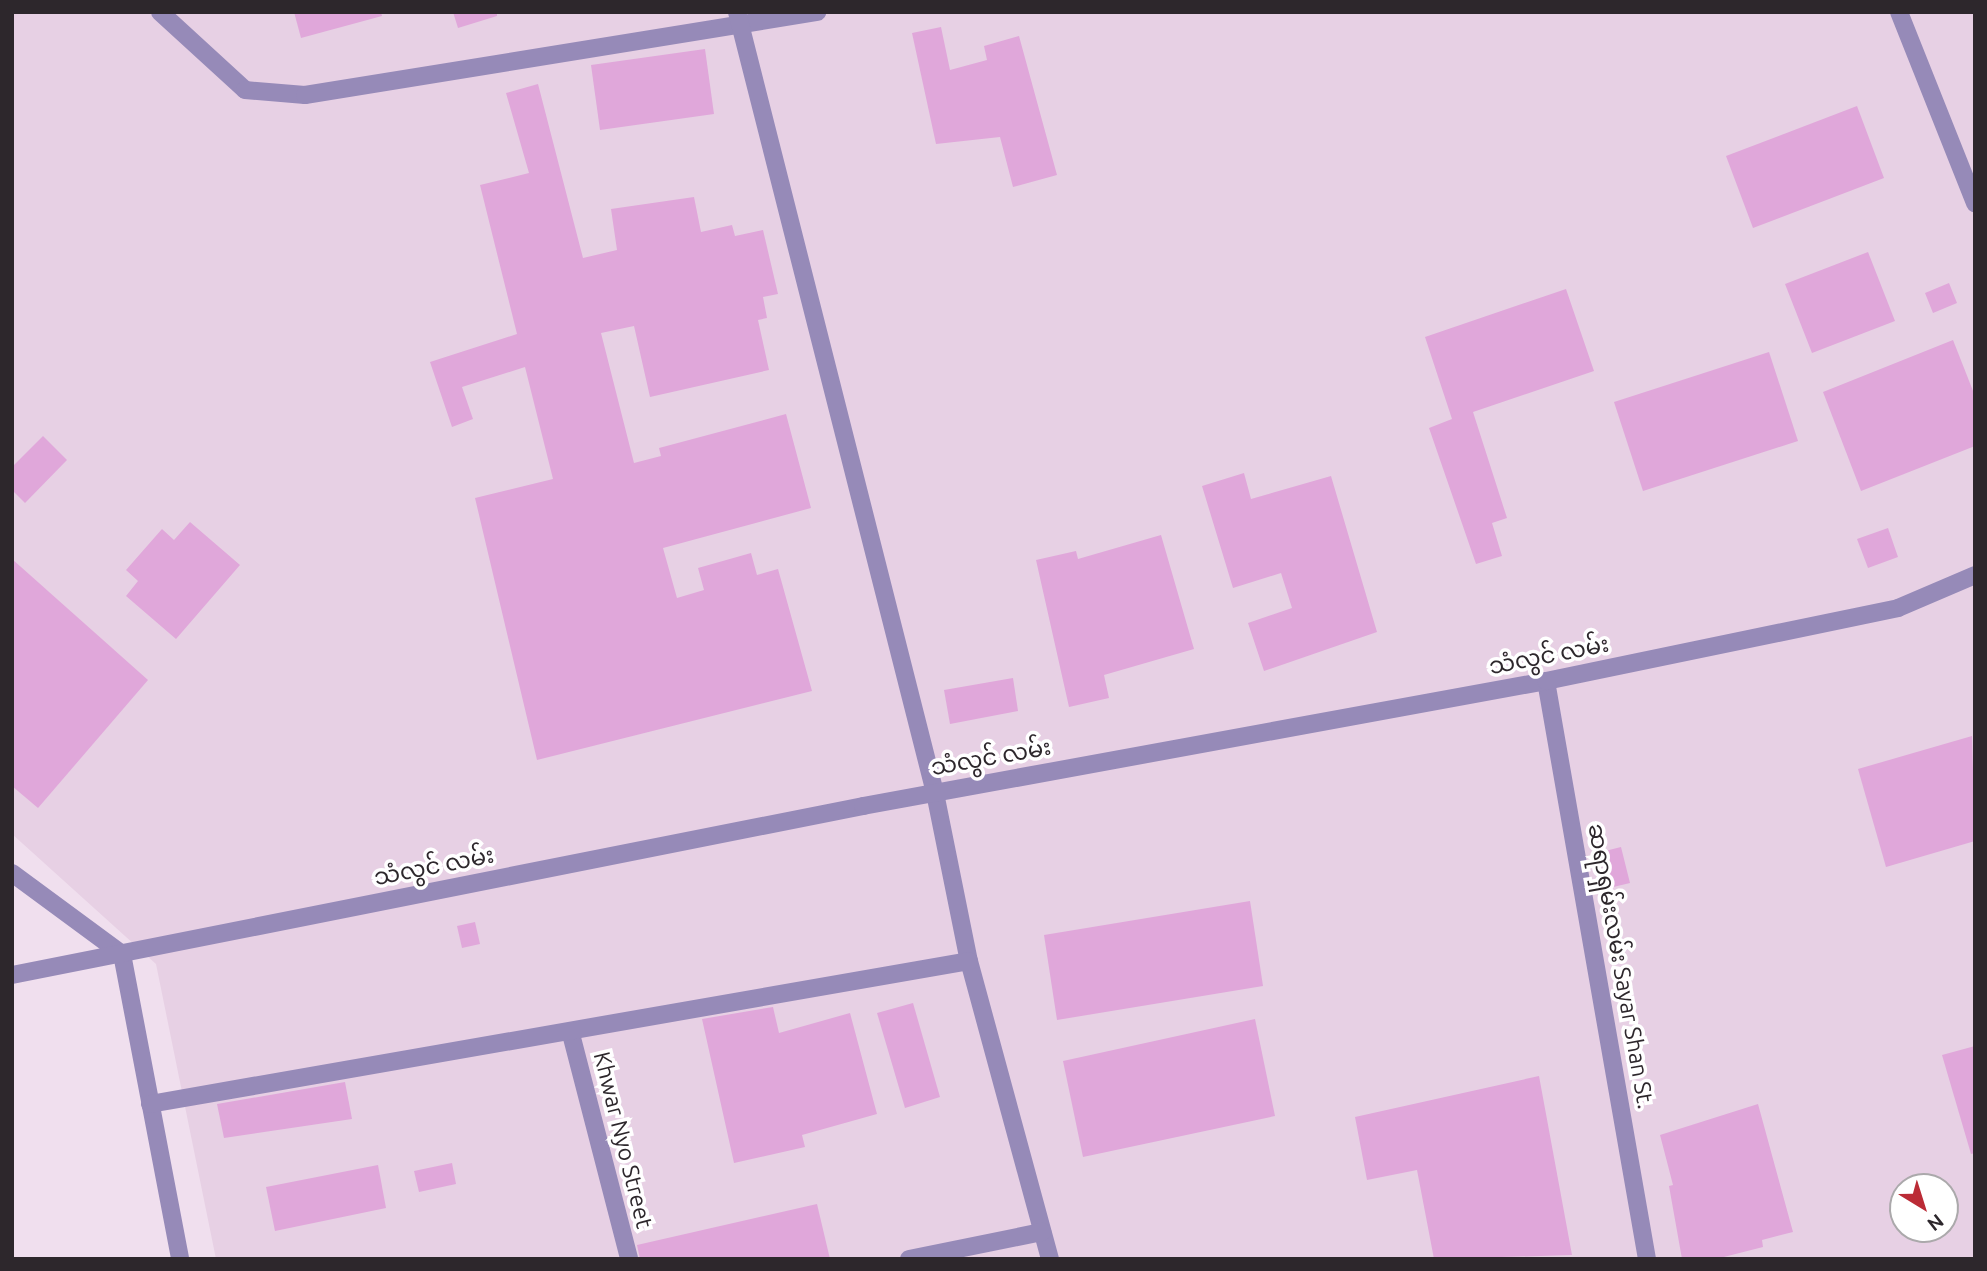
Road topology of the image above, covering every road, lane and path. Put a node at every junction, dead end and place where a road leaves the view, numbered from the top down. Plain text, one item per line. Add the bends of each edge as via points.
1 (160, 12) edge
2 (817, 12) edge
3 (1899, 12) edge
4 (738, 18) edge
5 (1975, 203) edge
6 (1975, 575) edge
7 (1546, 681) junction
8 (935, 793) junction
9 (12, 873) edge
10 (122, 954) junction
11 (969, 961) junction
12 (12, 975) edge
13 (571, 1034) junction
14 (149, 1104) junction
15 (1042, 1232) junction
16 (180, 1259) edge
17 (629, 1259) edge
18 (909, 1259) edge
19 (1050, 1259) edge
20 (1647, 1259) edge

1 - 4 street via 245,90 305,95
2 - 4 street
3 - 5 street
4 - 8 street
6 - 7 street, သံလွင် လမ်း via 1898,608
7 - 8 street, သံလွင် လမ်း
7 - 20 street, ဆရာရှမ်းလမ်း Sayar Shan St.
8 - 10 street, သံလွင် လမ်း
8 - 11 street
9 - 10 street
10 - 12 street, သံလွင် လမ်း
10 - 14 street
11 - 13 street
11 - 15 street
13 - 14 street
13 - 17 street, Khwar Nyo Street
14 - 16 street
15 - 18 street
15 - 19 street

